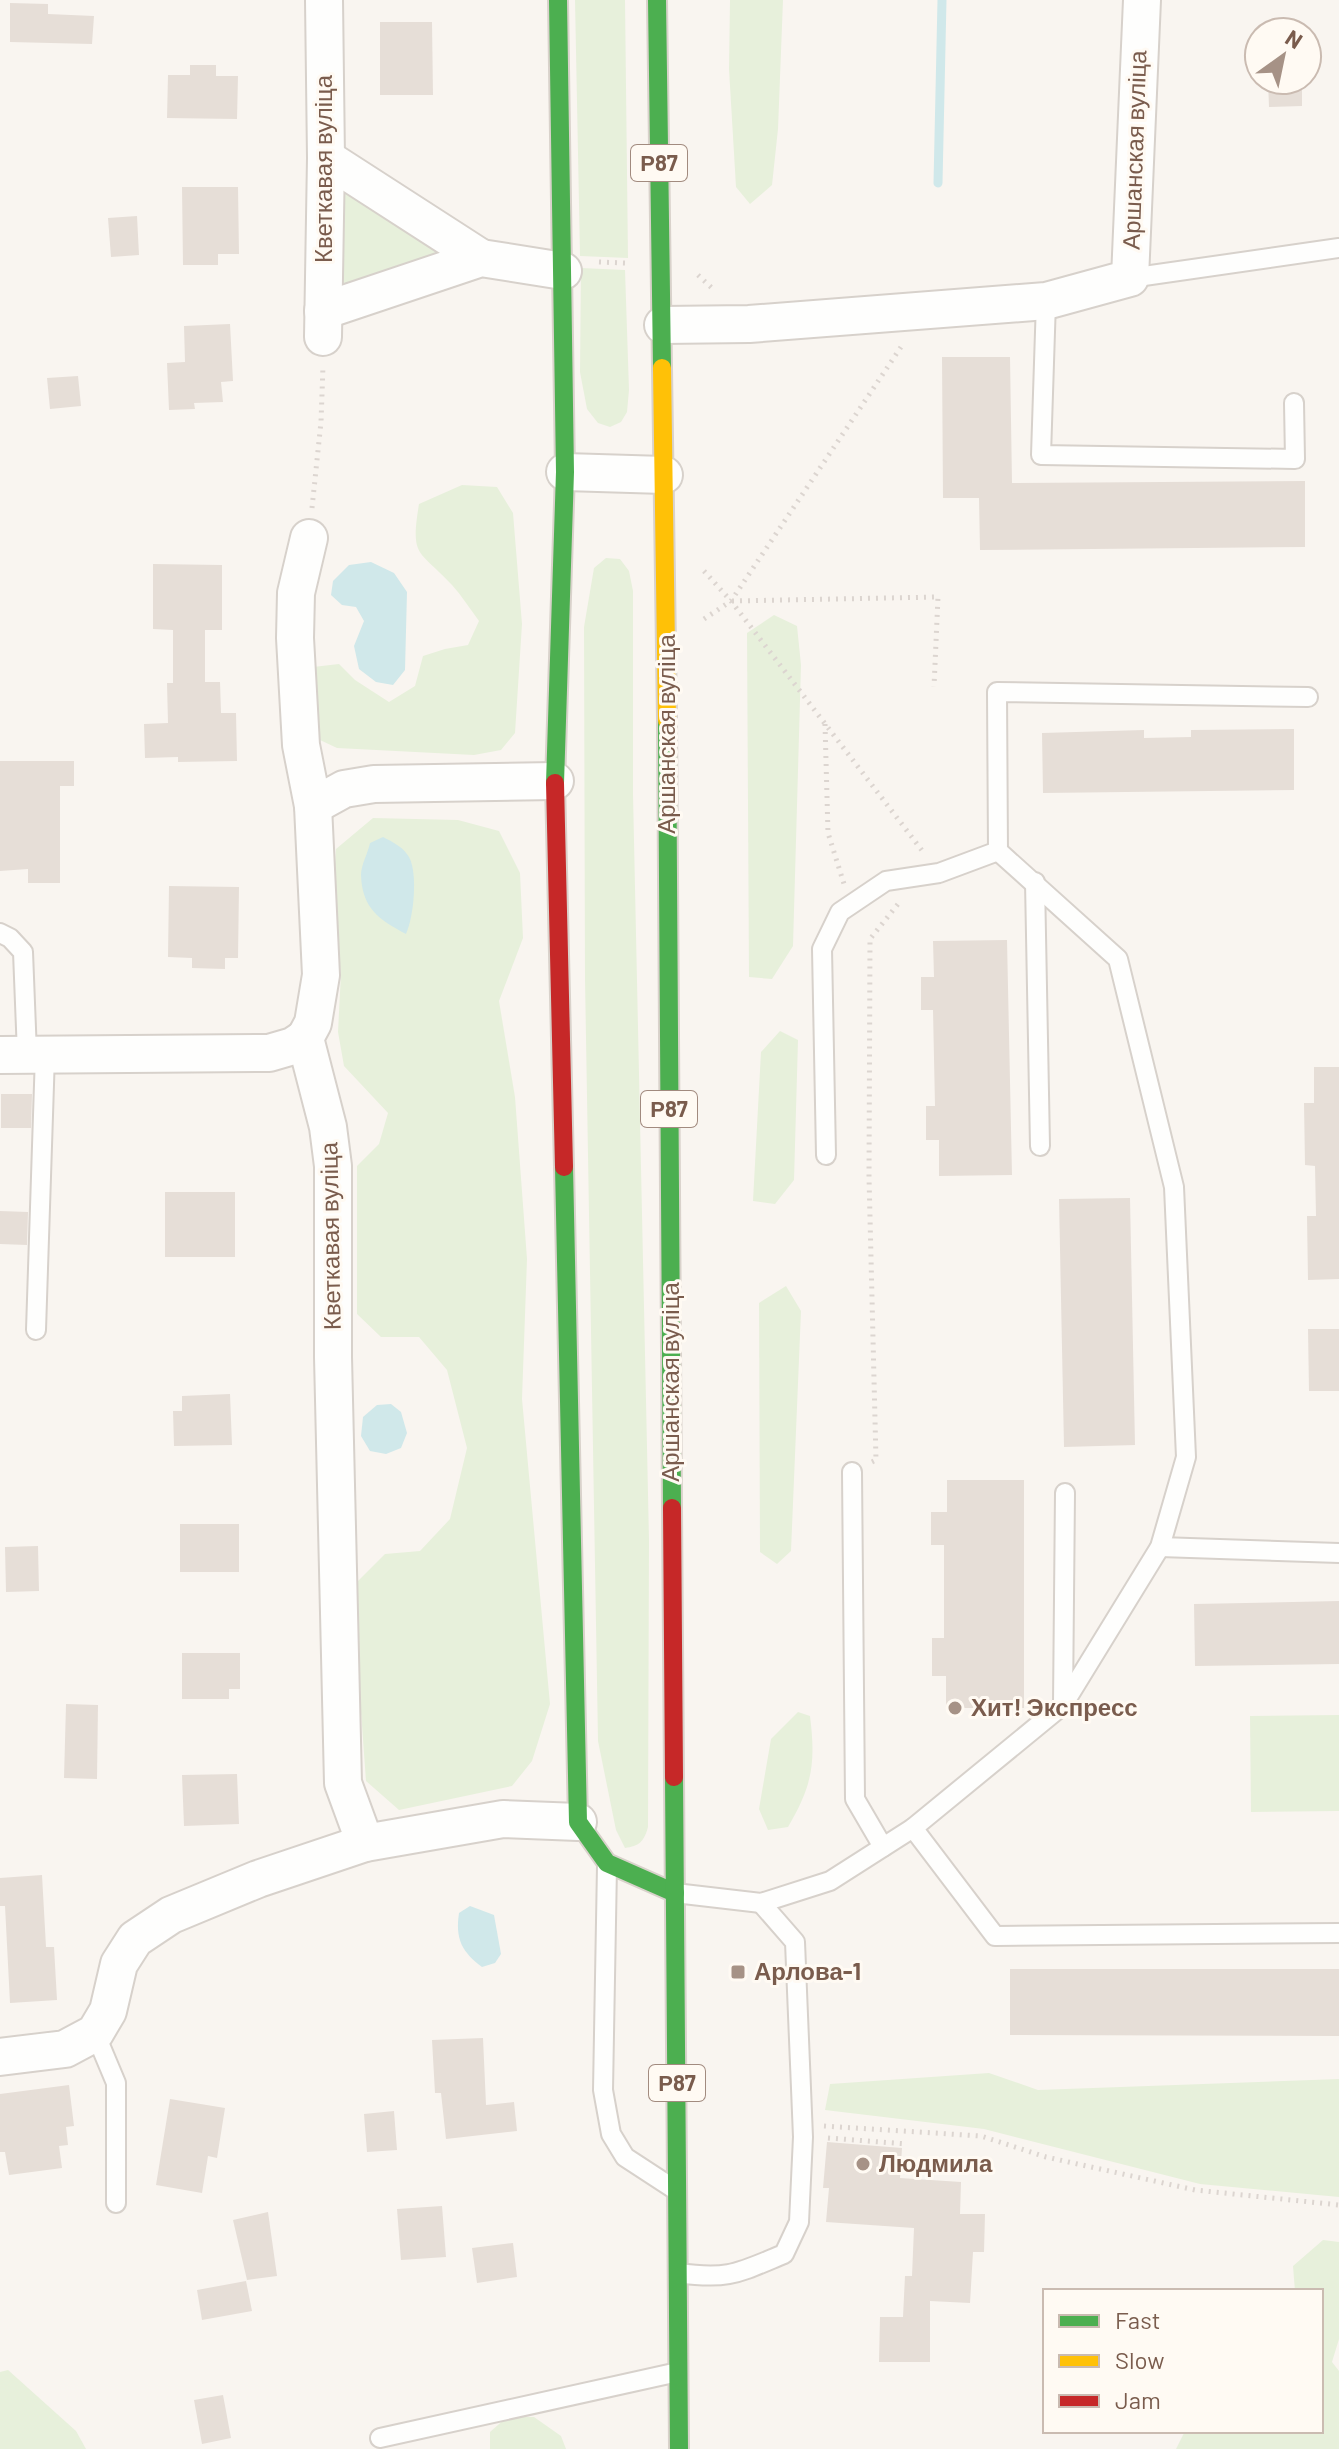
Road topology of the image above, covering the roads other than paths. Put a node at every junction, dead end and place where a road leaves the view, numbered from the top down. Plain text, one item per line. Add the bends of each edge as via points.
1 (324, 0) edge
2 (558, 0) edge
3 (657, 0) edge
4 (1142, 0) edge
5 (326, 158) junction
6 (1339, 248) edge
7 (481, 258) junction
8 (563, 271) junction
9 (1130, 278) junction
10 (1046, 301) junction
11 (663, 325) junction
12 (1294, 403) dead end
13 (565, 472) junction
14 (664, 475) junction
15 (309, 538) road end
16 (1308, 697) dead end
17 (555, 781) junction
18 (313, 806) junction
19 (998, 851) junction
20 (1035, 882) junction
21 (0, 933) edge
22 (305, 1038) junction
23 (24, 1054) edge
24 (1040, 1146) dead end
25 (826, 1155) dead end
26 (36, 1330) dead end
27 (852, 1472) road end
28 (1065, 1493) dead end
29 (1160, 1547) junction
30 (1339, 1553) edge
31 (1063, 1705) junction
32 (578, 1822) junction
33 (913, 1828) junction
34 (365, 1843) junction
35 (883, 1847) junction
36 (607, 1863) junction
37 (675, 1893) junction
38 (761, 1903) junction
39 (1339, 1933) edge
40 (95, 2033) junction
41 (0, 2057) edge
42 (676, 2190) junction
43 (116, 2203) dead end
44 (677, 2273) junction
45 (678, 2372) junction
46 (380, 2438) dead end
47 (679, 2449) edge

1 - 5 street, Кветкавая вуліца
2 - 8 main road
3 - 11 main road, Р87
4 - 9 street, Аршанская вуліца
5 - 7 street
5 - 7 street, Кветкавая вуліца via 323,324
6 - 9 lane
7 - 8 street
8 - 13 main road
9 - 10 street, Аршанская вуліца
10 - 11 street, Аршанская вуліца via 749,324
10 - 12 lane via 1041,455 1295,459
11 - 14 main road, Аршанская вуліца / Р87
13 - 14 street
13 - 17 main road
14 - 37 main road, Аршанская вуліца / Р87
15 - 18 street via 296,593 295,638 301,745
16 - 19 lane via 997,692
17 - 18 street via 374,784 344,789
17 - 32 main road
18 - 22 street via 321,975 313,1023
19 - 20 lane
19 - 25 lane via 939,873 886,881 840,912 822,949
20 - 24 lane
20 - 29 lane via 1118,959 1174,1187 1186,1457
21 - 23 lane via 23,952
22 - 23 street via 269,1053
22 - 34 street, Кветкавая вуліца via 333,1166 343,1783
23 - 26 lane
27 - 35 lane via 855,1799
28 - 31 lane
29 - 30 lane
29 - 31 lane
31 - 33 lane
32 - 34 street via 503,1819
32 - 36 main road
33 - 35 lane
33 - 39 lane via 995,1936
34 - 40 street via 171,1915 135,1939 119,1964 108,2011
35 - 38 lane via 830,1881
36 - 37 main road
36 - 42 lane via 603,2090 611,2134 625,2157
37 - 38 lane
37 - 42 main road, Р87
38 - 44 lane via 795,1942 803,2131 799,2222 784,2254 732,2275
40 - 41 street via 65,2049
40 - 43 lane via 116,2083
42 - 44 main road, Р87
44 - 45 main road, Р87
45 - 46 lane
45 - 47 main road, Р87

